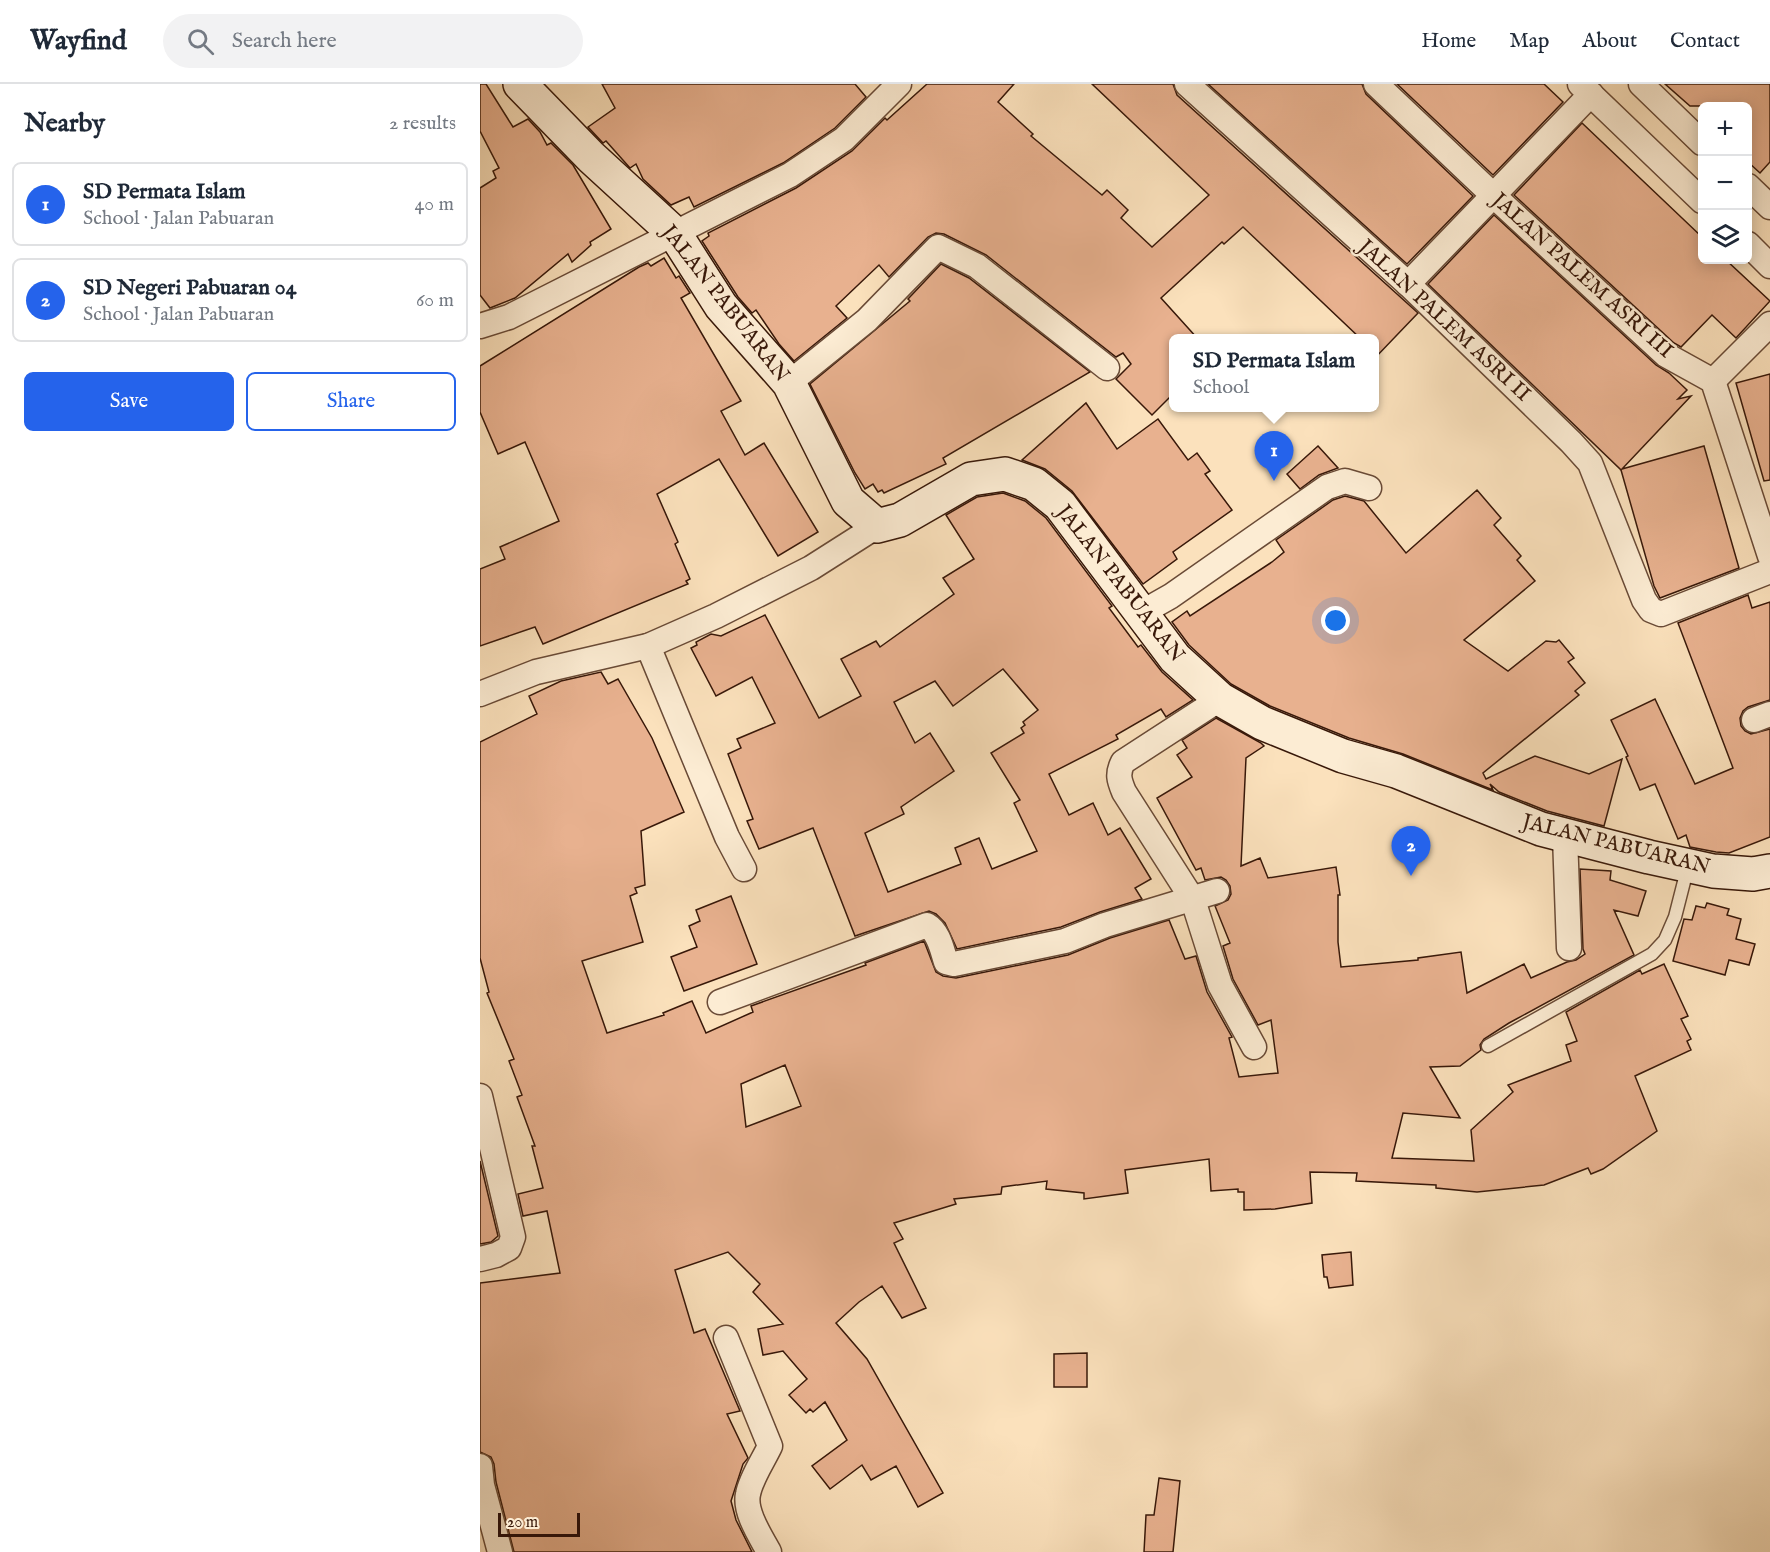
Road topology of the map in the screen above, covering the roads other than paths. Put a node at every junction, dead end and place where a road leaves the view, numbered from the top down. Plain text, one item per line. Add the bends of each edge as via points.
1 (520, 84) edge
2 (899, 84) edge
3 (1186, 84) edge
4 (1376, 84) edge
5 (1641, 84) edge
6 (1586, 89) edge
7 (1698, 139) edge
8 (1756, 184) edge
9 (1494, 196) junction
10 (1698, 197) edge
11 (1770, 207) edge
12 (675, 234) junction
13 (1752, 248) edge
14 (1770, 266) edge
15 (1408, 284) junction
16 (1770, 324) edge
17 (480, 326) edge
18 (1107, 368) dead end
19 (1713, 381) junction
20 (789, 383) junction
21 (1369, 488) dead end
22 (877, 526) junction
23 (1770, 556) edge
24 (1770, 571) edge
25 (1141, 613) junction
26 (648, 646) junction
27 (480, 694) edge
28 (1220, 699) junction
29 (1565, 836) junction
30 (1689, 865) junction
31 (744, 869) dead end
32 (1770, 871) edge
33 (1217, 891) dead end
34 (1193, 900) junction
35 (1569, 948) dead end
36 (720, 1002) dead end
37 (1488, 1046) dead end
38 (1254, 1047) dead end
39 (480, 1096) edge
40 (480, 1259) edge
41 (726, 1338) dead end
42 (480, 1466) edge
43 (500, 1552) edge
44 (769, 1552) edge

1 - 12 street, JALAN PABUARAN
2 - 12 street via 844,139 813,161
3 - 15 street, JALAN PALEM ASRI II
4 - 9 street, JALAN PALEM ASRI III
5 - 7 street
6 - 9 street
6 - 10 street
8 - 11 street
9 - 15 street
9 - 19 street, JALAN PALEM ASRI III via 1666,355
12 - 17 street via 509,317
12 - 20 street, JALAN PABUARAN via 721,306
13 - 14 street
15 - 24 street, JALAN PALEM ASRI II via 1590,463 1651,610 1661,614
16 - 19 street
18 - 20 street via 977,266 938,247 867,320
19 - 23 street
20 - 22 street, JALAN PABUARAN via 848,501
21 - 25 street via 1345,481 1326,488
22 - 25 street, JALAN PABUARAN via 900,520 971,479 1005,474 1034,484 1060,505
22 - 26 street via 811,568
25 - 28 street, JALAN PABUARAN via 1175,658
26 - 27 street via 536,672
26 - 31 street
28 - 29 street, JALAN PABUARAN via 1262,723 1343,756 1396,771 1541,830
28 - 34 street via 1123,762 1119,771 1124,792
29 - 30 street, JALAN PABUARAN
29 - 35 street
30 - 32 street, JALAN PABUARAN via 1753,874
30 - 37 lane via 1675,917 1665,940 1652,954
33 - 34 street
34 - 36 street via 1065,941 954,964 946,962 936,935 927,925
34 - 38 street via 1220,985
39 - 40 street via 513,1237 509,1248
41 - 44 street via 770,1446 747,1503
42 - 43 street

